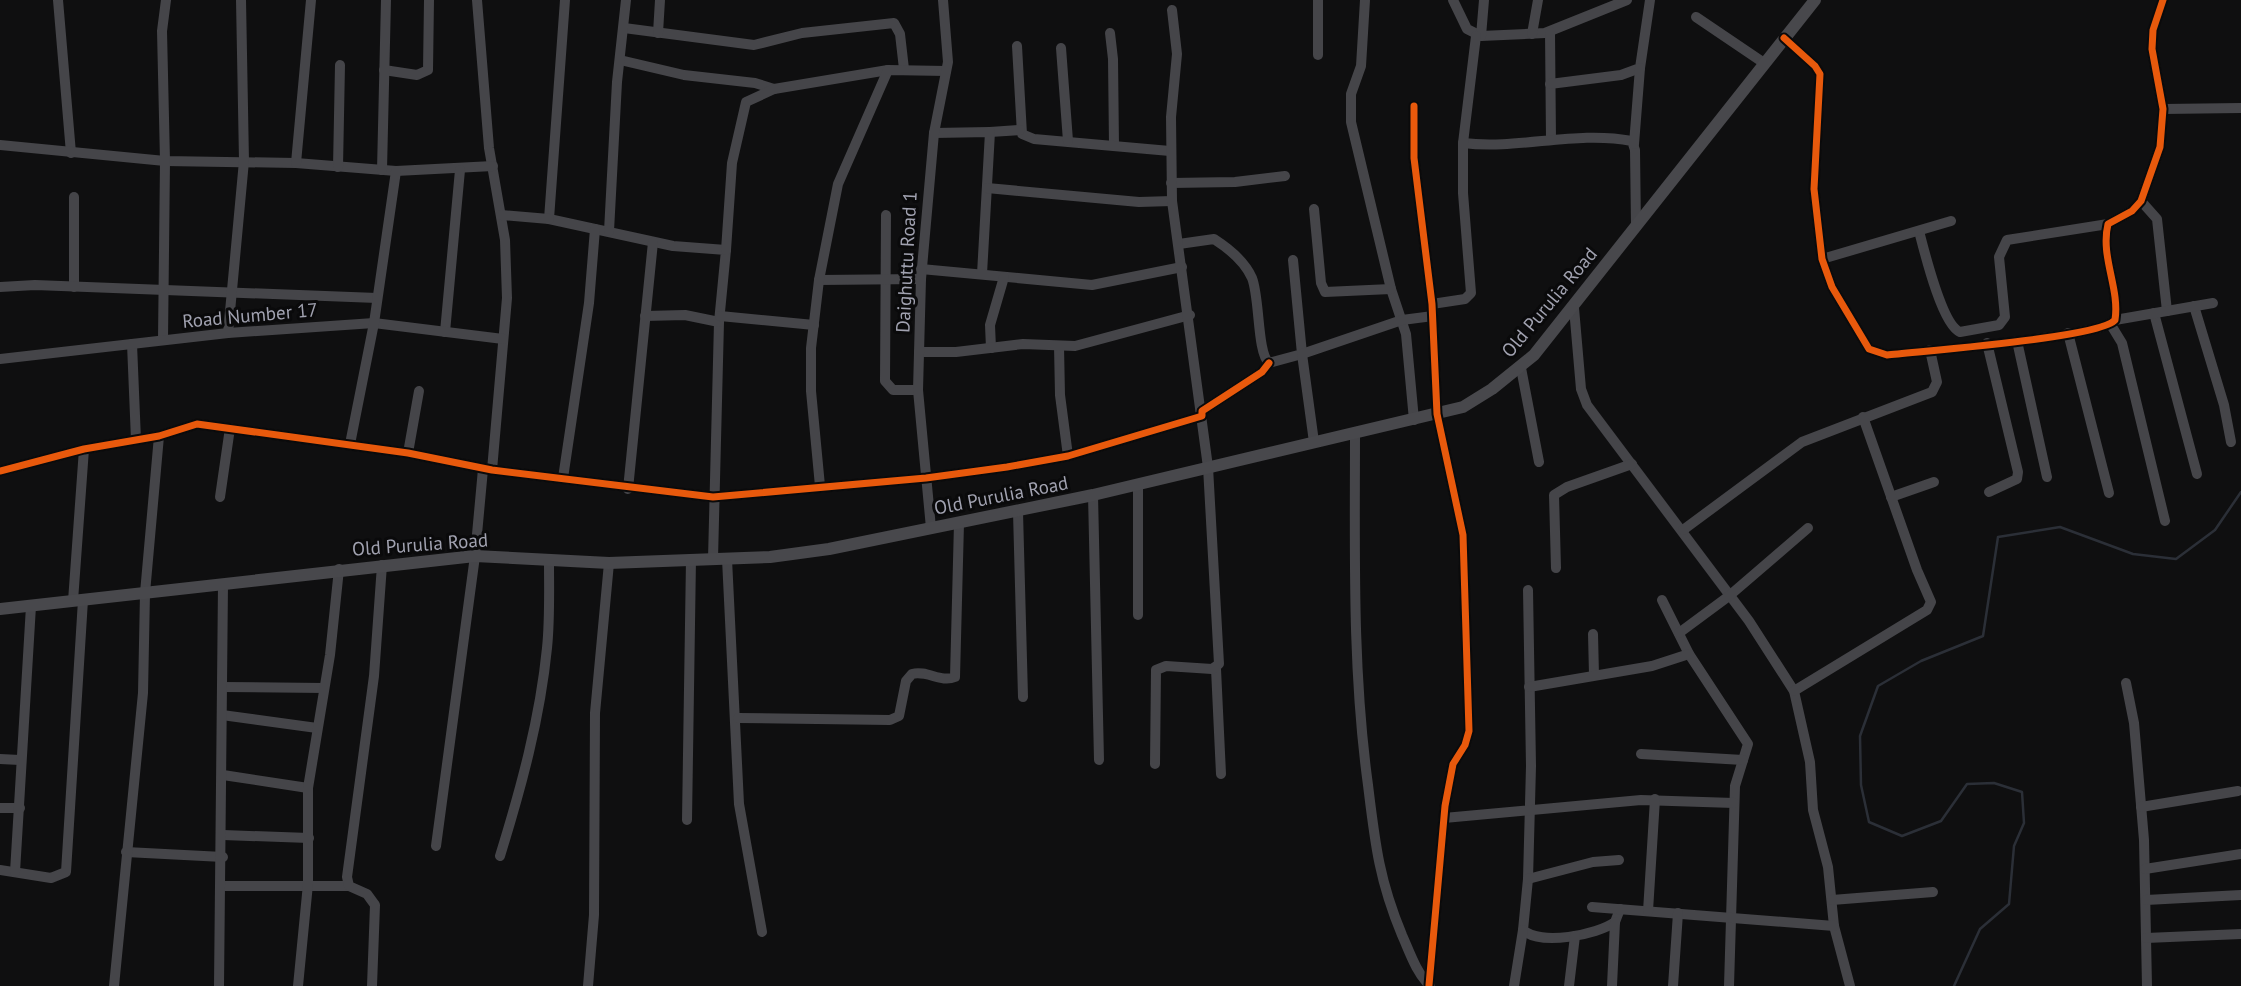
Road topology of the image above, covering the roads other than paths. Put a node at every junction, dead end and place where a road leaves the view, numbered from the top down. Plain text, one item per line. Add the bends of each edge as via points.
1 (58, 0) edge
2 (166, 0) edge
3 (241, 0) edge
4 (311, 0) edge
5 (386, 0) edge
6 (429, 0) edge
7 (477, 0) edge
8 (565, 0) edge
9 (626, 0) edge
10 (660, 0) edge
11 (943, 0) edge
12 (1318, 0) edge
13 (1365, 0) edge
14 (1453, 0) edge
15 (1484, 0) edge
16 (1538, 0) edge
17 (1627, 0) edge
18 (1650, 0) edge
19 (1815, 0) edge
20 (2163, 0) edge
21 (1172, 10) dead end
22 (1696, 17) dead end
23 (624, 28) junction
24 (1550, 32) junction
25 (658, 33) junction
26 (1110, 33) dead end
27 (1532, 34) junction
28 (1478, 36) junction
29 (1784, 38) junction
30 (1017, 46) dead end
31 (1061, 48) dead end
32 (1318, 55) dead end
33 (620, 60) junction
34 (1764, 63) junction
35 (340, 65) dead end
36 (1640, 68) junction
37 (904, 69) junction
38 (384, 70) junction
39 (888, 70) junction
40 (946, 71) junction
41 (1550, 83) junction
42 (774, 89) junction
43 (1413, 106) dead end
44 (2241, 108) edge
45 (2163, 109) junction
46 (1020, 130) junction
47 (990, 132) junction
48 (934, 133) junction
49 (1551, 140) junction
50 (1068, 141) junction
51 (1463, 143) junction
52 (1634, 144) junction
53 (0, 145) edge
54 (1114, 146) junction
55 (1170, 151) junction
56 (72, 153) junction
57 (244, 161) junction
58 (165, 162) junction
59 (296, 163) junction
60 (492, 166) junction
61 (338, 167) junction
62 (382, 170) junction
63 (460, 170) junction
64 (396, 172) junction
65 (1285, 176) dead end
66 (1171, 183) junction
67 (987, 188) junction
68 (74, 197) dead end
69 (1172, 201) junction
70 (2141, 201) junction
71 (1314, 209) dead end
72 (501, 215) junction
73 (886, 215) dead end
74 (549, 219) junction
75 (1951, 221) dead end
76 (2108, 224) junction
77 (1636, 227) junction
78 (595, 229) junction
79 (1919, 231) junction
80 (609, 232) junction
81 (653, 242) junction
82 (1179, 244) junction
83 (726, 250) junction
84 (1822, 259) junction
85 (1293, 260) dead end
86 (1182, 267) junction
87 (921, 274) junction
88 (982, 274) junction
89 (1004, 276) junction
90 (819, 280) junction
91 (885, 280) junction
92 (0, 287) edge
93 (74, 287) junction
94 (1391, 289) junction
95 (164, 290) junction
96 (233, 293) junction
97 (377, 298) junction
98 (1432, 303) junction
99 (2213, 303) dead end
100 (2194, 306) junction
101 (1574, 308) junction
102 (2167, 311) junction
103 (2154, 313) junction
104 (1190, 315) junction
105 (645, 316) junction
106 (1433, 316) junction
107 (720, 319) junction
108 (1402, 320) junction
109 (2113, 322) junction
110 (374, 323) junction
111 (814, 324) junction
112 (445, 332) junction
113 (228, 333) junction
114 (2068, 333) junction
115 (503, 339) junction
116 (163, 340) junction
117 (2017, 341) junction
118 (1987, 343) junction
119 (132, 344) junction
120 (1059, 346) junction
121 (991, 348) junction
122 (1930, 350) junction
123 (919, 352) junction
124 (1302, 354) junction
125 (0, 359) edge
126 (1269, 363) junction
127 (1521, 368) junction
128 (919, 390) junction
129 (419, 391) dead end
130 (1437, 414) junction
131 (1202, 416) junction
132 (1863, 417) junction
133 (1414, 420) junction
134 (230, 428) junction
135 (1355, 433) junction
136 (159, 436) junction
137 (136, 440) junction
138 (1314, 442) junction
139 (2231, 442) dead end
140 (350, 444) junction
141 (84, 449) junction
142 (408, 453) junction
143 (1068, 456) junction
144 (1539, 461) dead end
145 (1632, 464) junction
146 (1208, 467) junction
147 (488, 469) junction
148 (0, 471) edge
149 (2197, 474) dead end
150 (2047, 477) dead end
151 (563, 478) junction
152 (926, 478) junction
153 (1934, 482) dead end
154 (1139, 484) junction
155 (820, 486) junction
156 (628, 489) junction
157 (1989, 492) dead end
158 (2109, 493) dead end
159 (1093, 495) junction
160 (220, 497) dead end
161 (713, 497) junction
162 (1891, 497) junction
163 (1018, 512) junction
164 (2165, 521) dead end
165 (959, 523) junction
166 (931, 528) junction
167 (1808, 528) dead end
168 (1684, 530) junction
169 (475, 556) junction
170 (691, 559) junction
171 (713, 559) junction
172 (727, 559) junction
173 (549, 562) junction
174 (609, 563) junction
175 (382, 565) junction
176 (1556, 568) dead end
177 (339, 569) junction
178 (223, 584) junction
179 (1528, 590) dead end
180 (145, 593) junction
181 (1728, 593) junction
182 (78, 600) junction
183 (1662, 600) dead end
184 (31, 606) junction
185 (0, 609) edge
186 (1138, 615) dead end
187 (1679, 633) junction
188 (1593, 634) dead end
189 (1689, 654) junction
190 (1216, 669) junction
191 (1594, 675) junction
192 (2126, 683) dead end
193 (222, 687) junction
194 (324, 688) junction
195 (1529, 688) junction
196 (1794, 691) junction
197 (1023, 697) dead end
198 (222, 715) junction
199 (738, 718) junction
200 (317, 728) junction
201 (1641, 754) dead end
202 (0, 759) edge
203 (20, 760) junction
204 (1099, 760) dead end
205 (1743, 760) junction
206 (1155, 764) dead end
207 (1221, 774) dead end
208 (223, 775) junction
209 (308, 788) junction
210 (2238, 791) dead end
211 (1655, 799) junction
212 (1734, 803) junction
213 (2141, 807) junction
214 (0, 808) edge
215 (20, 808) junction
216 (1529, 811) junction
217 (1444, 818) junction
218 (687, 820) dead end
219 (223, 835) junction
220 (309, 838) junction
221 (436, 846) dead end
222 (126, 852) junction
223 (2241, 855) edge
224 (500, 856) dead end
225 (223, 857) junction
226 (1619, 860) dead end
227 (2145, 869) junction
228 (0, 870) edge
229 (15, 872) junction
230 (1528, 880) junction
231 (308, 884) junction
232 (222, 886) junction
233 (349, 886) junction
234 (1933, 892) dead end
235 (2241, 895) edge
236 (2146, 900) junction
237 (1832, 901) junction
238 (1591, 907) dead end
239 (1620, 909) junction
240 (1648, 911) junction
241 (1678, 913) junction
242 (1731, 919) junction
243 (1615, 922) junction
244 (1834, 926) junction
245 (1523, 930) junction
246 (762, 932) dead end
247 (2241, 934) edge
248 (1576, 936) junction
249 (2146, 938) junction
250 (1430, 985) edge
251 (114, 986) edge
252 (219, 986) edge
253 (298, 986) edge
254 (372, 986) edge
255 (588, 986) edge
256 (1514, 986) edge
257 (1569, 986) edge
258 (1612, 986) edge
259 (1673, 986) edge
260 (1729, 986) edge
261 (1850, 986) edge
262 (2147, 986) edge

1 - 56 street
2 - 58 street via 162,31
3 - 57 street
4 - 59 street
5 - 38 street
6 - 38 street via 428,70 417,75
7 - 60 street
8 - 74 street
9 - 23 street
10 - 25 street
11 - 40 street, Daighuttu Road 1
12 - 32 street
13 - 94 street via 1361,66 1350,108
14 - 28 street via 1462,21
15 - 28 street
16 - 27 street
17 - 24 street
18 - 36 street
19 - 29 main road, Old Purulia Road
20 - 45 street via 2152,49
21 - 55 street via 1177,54
22 - 34 street
23 - 25 street
23 - 33 street
24 - 27 street
24 - 41 street
25 - 37 street via 754,45 802,33 894,23 900,34
26 - 54 street
27 - 28 street
28 - 51 street
29 - 34 main road, Old Purulia Road
29 - 84 street via 1820,74 1814,189
30 - 46 street
31 - 50 street
33 - 42 street
33 - 80 street
34 - 77 main road, Old Purulia Road
35 - 61 street
36 - 41 street via 1621,75
36 - 52 street
37 - 39 street
37 - 40 street
38 - 62 street
39 - 42 street
39 - 90 street via 838,184
40 - 48 street, Daighuttu Road 1
41 - 49 street
42 - 83 street via 753,97 743,110 732,163
43 - 98 street via 1414,158
44 - 45 street
45 - 70 street via 2160,147
46 - 47 street
46 - 50 street via 1027,138
47 - 48 street
47 - 67 street
48 - 87 street, Daighuttu Road 1
49 - 51 street via 1485,146
49 - 52 street via 1590,138
50 - 54 street
51 - 98 street via 1471,293 1465,299
52 - 77 street
53 - 56 street
54 - 55 street
55 - 66 street
56 - 58 street
57 - 58 street
57 - 59 street
57 - 96 street
58 - 95 street
59 - 61 street
60 - 63 street
60 - 72 street
61 - 62 street
62 - 64 street
63 - 64 street
63 - 112 street
64 - 97 street
65 - 66 street
66 - 69 street
67 - 69 street
67 - 88 street
68 - 93 street
69 - 82 street
70 - 76 street
70 - 102 street via 2157,219
71 - 94 street via 1325,292
72 - 74 street
72 - 115 street via 508,298
73 - 91 street
74 - 78 street
75 - 79 street
76 - 79 street via 2007,240 1999,257 2004,317 1998,325 1960,332 1951,324
76 - 109 street
77 - 101 main road, Old Purulia Road
78 - 80 street
78 - 151 street
79 - 84 street
80 - 81 street
81 - 83 street
81 - 105 street
82 - 86 street
82 - 126 street via 1214,239 1243,264 1256,291 1263,354
83 - 107 street
84 - 122 street via 1832,287 1868,349 1886,355
85 - 124 street
86 - 89 street via 1092,285
86 - 104 street
87 - 88 street
87 - 91 street
87 - 123 street, Daighuttu Road 1
88 - 89 street
89 - 121 street via 990,325
90 - 91 street
90 - 111 street
91 - 128 street via 887,386
92 - 93 street
93 - 95 street
94 - 108 street
95 - 96 street
95 - 116 street
96 - 97 street
96 - 113 street
97 - 110 street
98 - 106 street
99 - 100 street
100 - 102 street
100 - 139 street
101 - 127 main road, Old Purulia Road
101 - 145 street via 1582,397
102 - 103 street
103 - 109 street
103 - 149 street
104 - 120 street via 1093,342
104 - 131 street
105 - 107 street
105 - 156 street
106 - 108 street
106 - 130 street
107 - 111 street
107 - 161 street
108 - 124 street
108 - 133 street
109 - 114 street
109 - 164 street
110 - 112 street, Road Number 17
110 - 113 street, Road Number 17
110 - 140 street
111 - 155 street via 811,391
112 - 115 street, Road Number 17
113 - 116 street, Road Number 17
114 - 117 street
114 - 158 street
115 - 147 street
116 - 119 street, Road Number 17
117 - 118 street
117 - 150 street
118 - 122 street
118 - 157 street via 2018,472 2012,483
119 - 125 street, Road Number 17
119 - 137 street
120 - 121 street
120 - 143 street
121 - 123 street
122 - 132 street via 1936,388
123 - 128 street, Daighuttu Road 1
124 - 126 street
124 - 138 street
126 - 131 street via 1202,411
127 - 130 main road, Old Purulia Road via 1463,407
127 - 144 street
128 - 152 street, Daighuttu Road 1
129 - 142 street
130 - 133 main road, Old Purulia Road
130 - 217 street via 1463,535 1469,731 1453,764
131 - 143 street
131 - 146 street
132 - 162 street
132 - 168 street via 1793,448
133 - 135 main road, Old Purulia Road
134 - 136 street via 197,424
134 - 140 street
134 - 160 street
135 - 138 main road, Old Purulia Road
135 - 250 street via 1355,646 1379,870 1417,971
136 - 137 street
136 - 180 street
137 - 141 street
138 - 146 main road, Old Purulia Road
140 - 142 street
141 - 148 street
141 - 182 street
142 - 147 street
143 - 152 street
145 - 168 street
145 - 176 street via 1553,495
146 - 154 main road, Old Purulia Road
146 - 190 street
147 - 151 street
147 - 169 street
151 - 156 street
152 - 155 street
152 - 166 street, Daighuttu Road 1
153 - 162 street
154 - 159 main road, Old Purulia Road
154 - 186 street
155 - 161 street
156 - 161 street
159 - 163 main road, Old Purulia Road
159 - 204 street
161 - 171 street
162 - 196 street via 1931,602 1927,610
163 - 165 main road, Old Purulia Road
163 - 197 street
165 - 166 main road, Old Purulia Road
165 - 199 street via 955,677 945,680 921,672 912,674 906,681 899,716 890,720
166 - 172 main road, Old Purulia Road via 829,549
167 - 181 street
168 - 181 street
169 - 173 main road, Old Purulia Road
169 - 175 main road, Old Purulia Road
169 - 221 street
170 - 171 main road, Old Purulia Road
170 - 174 main road, Old Purulia Road
170 - 218 street
171 - 172 main road, Old Purulia Road
172 - 199 street
173 - 174 main road, Old Purulia Road
173 - 224 street via 547,647 536,715
174 - 255 street via 595,713 594,915
175 - 177 main road, Old Purulia Road
175 - 233 street
177 - 178 main road, Old Purulia Road
177 - 194 street
178 - 180 main road, Old Purulia Road
178 - 193 street
179 - 195 street
180 - 182 main road, Old Purulia Road
180 - 222 street via 143,693
181 - 187 street
181 - 196 street
182 - 184 main road, Old Purulia Road
182 - 229 street via 66,872 51,878
183 - 187 street
184 - 185 main road, Old Purulia Road
184 - 203 street
187 - 189 street
188 - 191 street
189 - 191 street via 1652,666
189 - 205 street via 1747,738
190 - 206 street via 1166,666 1156,670
190 - 207 street
191 - 195 street
192 - 213 street
193 - 194 street
193 - 198 street
194 - 200 street
195 - 216 street
196 - 237 street
198 - 200 street
198 - 208 street
199 - 246 street via 739,804
200 - 209 street
201 - 205 street
202 - 203 street
203 - 215 street
205 - 212 street
208 - 209 street
208 - 219 street
209 - 220 street
210 - 213 street
211 - 212 street
211 - 216 street
211 - 240 street
212 - 242 street
213 - 227 street
214 - 215 street
215 - 229 street
216 - 217 street
216 - 230 street
217 - 250 street
219 - 220 street
219 - 225 street
220 - 231 street
222 - 225 street
222 - 251 street
223 - 227 street
225 - 232 street
226 - 230 street
227 - 236 street
228 - 229 street
230 - 245 street
231 - 232 street
231 - 233 street
231 - 253 street
232 - 252 street
233 - 254 street via 367,894 375,905
234 - 237 street
235 - 236 street
236 - 249 street
237 - 244 street
238 - 239 street
239 - 240 street
239 - 243 street
240 - 241 street
241 - 242 street
241 - 259 street
242 - 244 street
242 - 260 street
243 - 248 street via 1606,929
243 - 258 street
244 - 261 street
245 - 248 street via 1536,937
245 - 256 street
247 - 249 street
248 - 257 street
249 - 262 street

